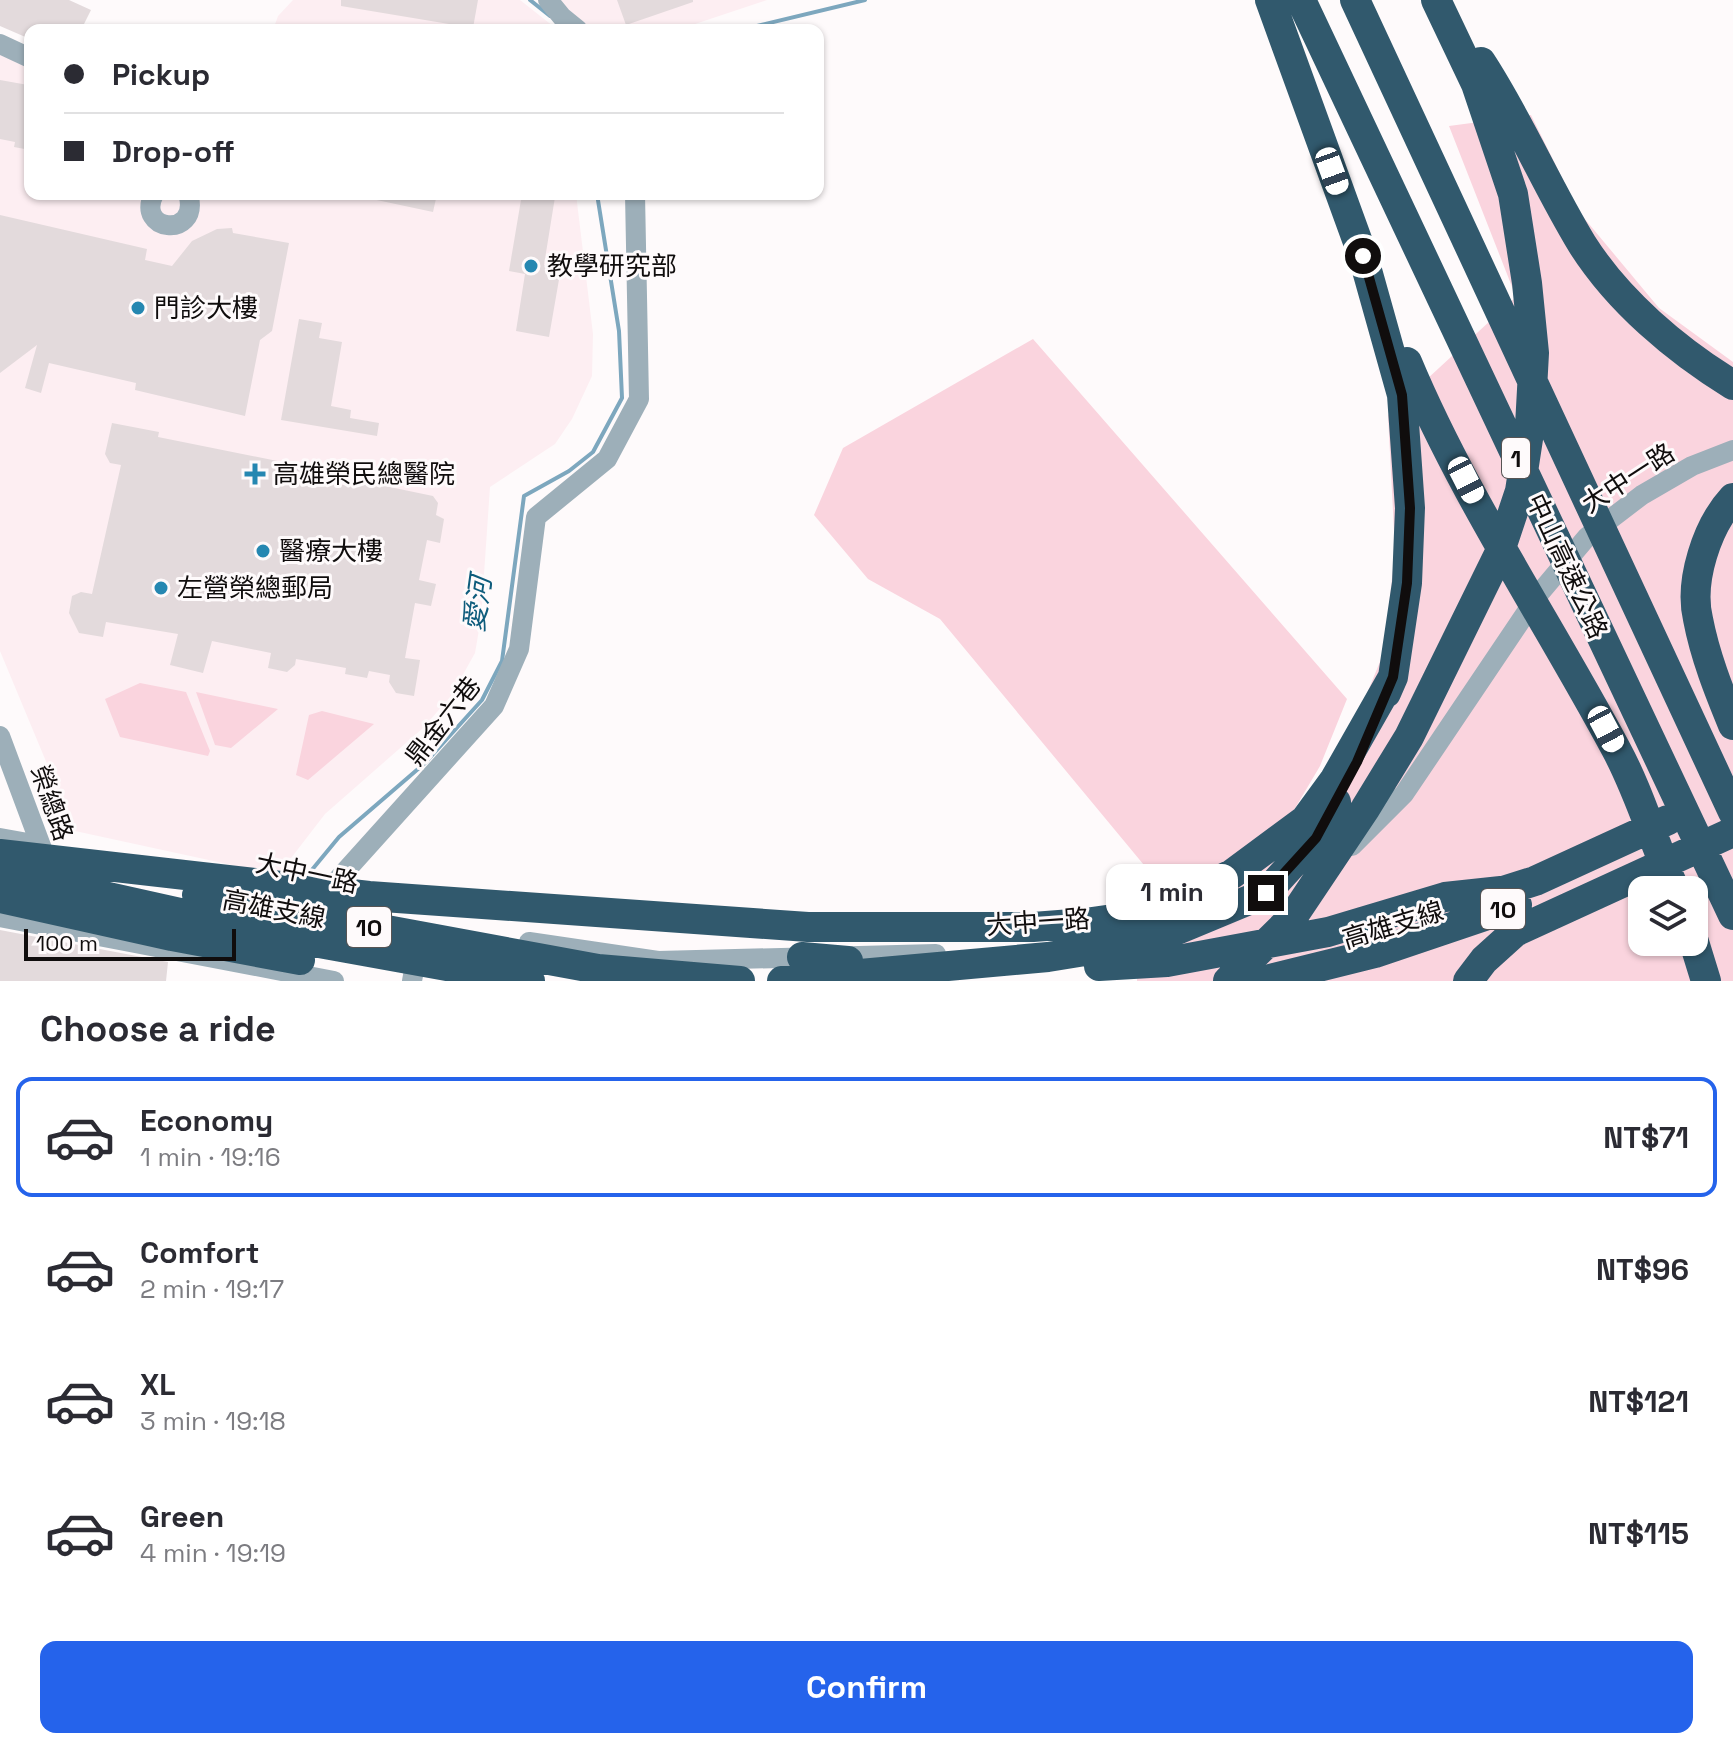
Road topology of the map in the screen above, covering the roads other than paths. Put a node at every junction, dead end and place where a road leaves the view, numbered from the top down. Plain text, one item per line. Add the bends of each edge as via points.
1 (548, 0) edge
2 (1270, 0) edge
3 (1301, 0) edge
4 (1355, 0) edge
5 (1438, 0) edge
6 (571, 24) edge
7 (0, 44) edge
8 (24, 55) edge
9 (1484, 82) junction
10 (152, 200) edge
11 (190, 200) edge
12 (635, 200) edge
13 (1363, 256) junction
14 (1733, 385) edge
15 (1733, 450) edge
16 (1733, 498) edge
17 (1393, 677) junction
18 (1733, 725) edge
19 (0, 736) edge
20 (1733, 791) edge
21 (1733, 810) edge
22 (1733, 832) edge
23 (0, 838) edge
24 (42, 846) junction
25 (0, 855) edge
26 (0, 873) edge
27 (200, 875) junction
28 (1669, 876) edge
29 (49, 880) junction
30 (0, 881) edge
31 (0, 890) edge
32 (1501, 891) junction
33 (179, 897) junction
34 (0, 898) edge
35 (318, 901) junction
36 (1733, 915) edge
37 (0, 917) edge
38 (420, 924) junction
39 (293, 931) junction
40 (113, 940) junction
41 (426, 950) junction
42 (1692, 956) edge
43 (1696, 956) edge
44 (802, 957) junction
45 (218, 960) junction
46 (306, 978) edge
47 (214, 981) edge
48 (334, 981) edge
49 (412, 981) edge
50 (530, 981) edge
51 (617, 981) edge
52 (740, 981) edge
53 (782, 981) edge
54 (1129, 981) edge
55 (1228, 981) edge
56 (1262, 981) edge
57 (1468, 981) edge
58 (1695, 981) edge
59 (1706, 981) edge

1 - 6 street
2 - 13 highway
3 - 36 highway, 中山高速公路 / 1
4 - 21 highway, 中山高速公路 / 1
5 - 9 highway
7 - 8 street
9 - 14 highway via 1609,278 1653,327
9 - 55 highway via 1513,194 1534,353 1520,491 1499,554 1409,737 1292,918
10 - 11 street via 152,216 168,226 187,218
12 - 35 street, 鼎金六巷 via 639,399 607,459 536,517 519,649 494,706
13 - 17 highway via 1402,395 1410,508 1407,583
13 - 28 highway via 1413,376 1479,507 1619,754
15 - 44 street, 大中一路 via 1642,495 1587,537 1538,595 1404,794 1351,847 1284,892 1198,928 1058,951
16 - 18 highway via 1710,531 1698,572 1697,616
17 - 25 highway via 1335,779 1305,820 1232,874 1163,907 1097,922 808,927 369,896
17 - 53 highway via 1357,762 1316,838 1266,893 1153,940 1048,957
19 - 24 street, 榮總路
20 - 32 highway, 高雄支線 / 10 via 1535,881
21 - 56 highway, 高雄支線 / 10 via 1547,895 1375,953
22 - 57 highway via 1515,932
23 - 24 street, 大中一路
24 - 27 street, 大中一路
24 - 29 street, 榮總路
25 - 52 highway, 高雄支線 / 10 via 598,969
26 - 39 highway, 高雄支線 / 10
27 - 33 street
27 - 35 street, 大中一路
29 - 30 street, 大中一路
29 - 33 street, 大中一路
29 - 40 street, 大中一路
31 - 39 highway via 240,939
32 - 44 highway via 1445,897 1328,932 1167,962 991,972
32 - 54 highway, 高雄支線 / 10 via 1307,952 1169,979
33 - 39 street, 大中一路 via 267,918
34 - 49 highway
35 - 38 street, 大中一路
37 - 40 street, 大中一路
38 - 41 street
38 - 44 street, 大中一路 via 658,961
39 - 41 street, 大中一路
39 - 50 highway, 高雄支線 / 10
40 - 45 street, 大中一路
41 - 49 street
41 - 51 highway
42 - 58 highway
43 - 59 highway
45 - 46 street, 大中一路
45 - 47 street
46 - 48 street, 大中一路

